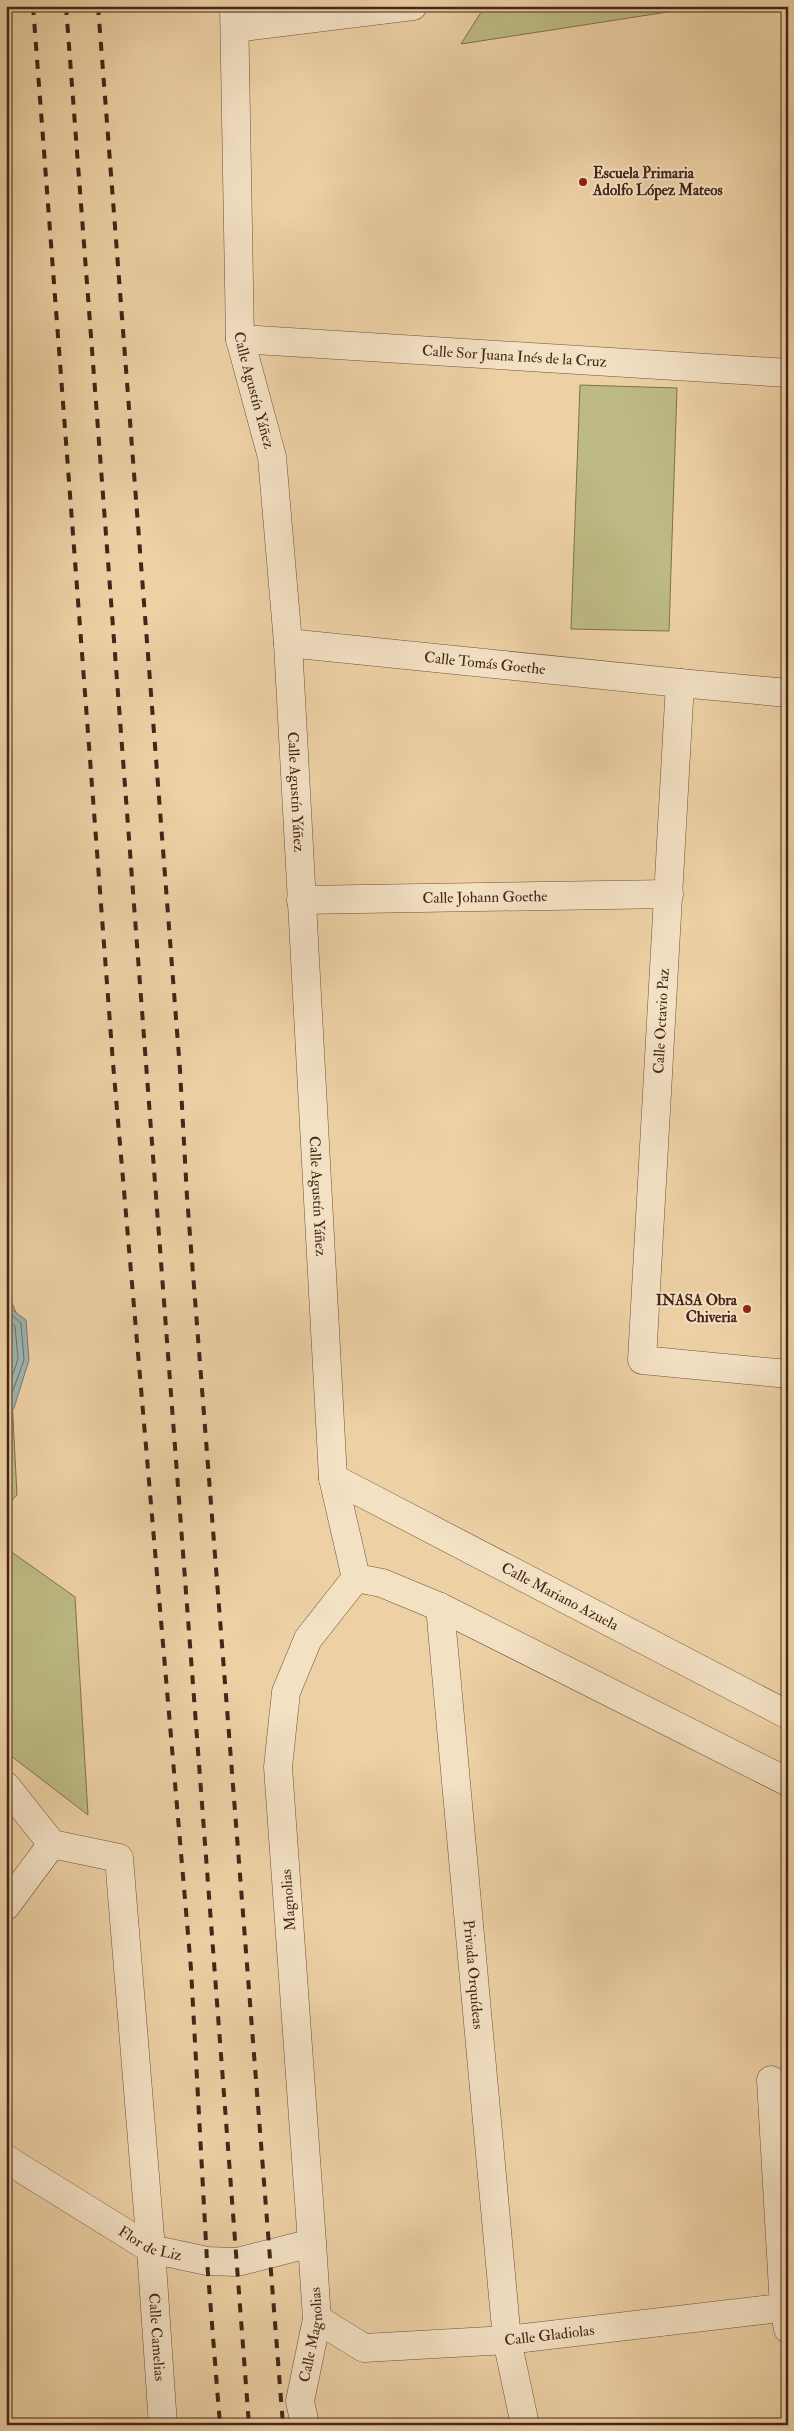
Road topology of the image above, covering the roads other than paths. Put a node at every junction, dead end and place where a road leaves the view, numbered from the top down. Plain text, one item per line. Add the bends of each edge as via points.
1 (413, 6) edge
2 (234, 17) edge
3 (240, 339) junction
4 (788, 373) edge
5 (288, 643) junction
6 (680, 683) junction
7 (788, 693) edge
8 (669, 894) junction
9 (301, 900) junction
10 (788, 1374) edge
11 (333, 1478) junction
12 (356, 1578) junction
13 (440, 1607) junction
14 (788, 1716) edge
15 (788, 1782) edge
16 (6, 1786) edge
17 (52, 1844) junction
18 (6, 1906) edge
19 (771, 2080) dead end
20 (6, 2159) edge
21 (312, 2244) junction
22 (151, 2249) junction
23 (786, 2314) edge
24 (317, 2319) junction
25 (507, 2340) junction
26 (163, 2425) edge
27 (305, 2425) edge
28 (525, 2425) edge

1 - 2 street
2 - 3 street, Calle Agustín Yáñez
3 - 4 street, Calle Sor Juana Inés de la Cruz
3 - 5 street, Calle Agustín Yáñez via 272,458
5 - 6 street, Calle Tomás Goethe
5 - 9 street, Calle Agustín Yáñez
6 - 7 street
6 - 8 street, Calle Octavio Paz
8 - 9 street, Calle Johann Goethe
8 - 10 street, Calle Octavio Paz via 642,1360
9 - 11 street, Calle Agustín Yáñez
11 - 12 street, Calle Agustín Yáñez
11 - 14 street, Calle Mariano Azuela
12 - 13 street via 382,1583
12 - 21 street, Magnolias via 304,1648 286,1692 278,1767
13 - 15 street
13 - 25 street, Privada Orquídeas
16 - 17 street
17 - 18 street
17 - 22 street, Calle Camelias via 119,1858
19 - 23 street
20 - 22 street, Flor de Liz
21 - 22 street, Flor de Liz via 237,2262 208,2261
21 - 24 street, Calle Magnolias
22 - 26 street, Calle Camelias
23 - 25 street, Calle Gladiolas
24 - 25 street, Calle Gladiolas via 364,2348
24 - 27 street, Calle Magnolias via 300,2401
25 - 28 street, Privada Orquídeas

